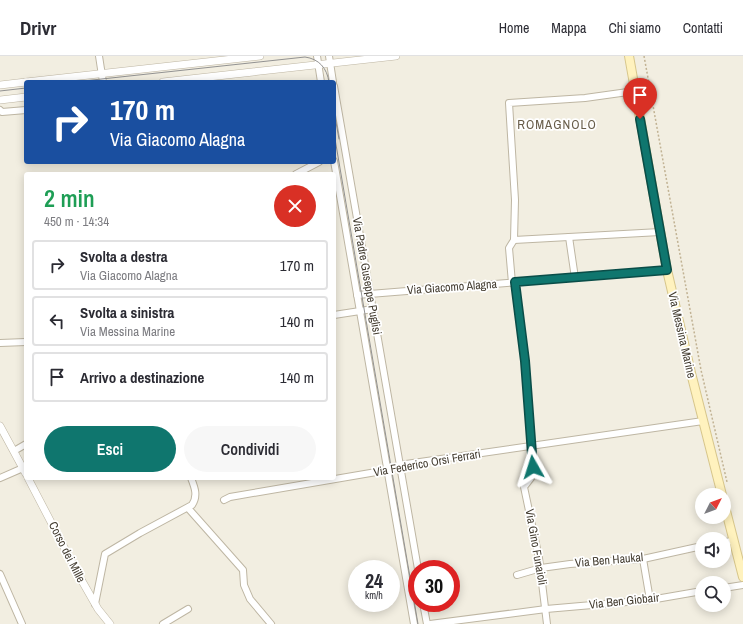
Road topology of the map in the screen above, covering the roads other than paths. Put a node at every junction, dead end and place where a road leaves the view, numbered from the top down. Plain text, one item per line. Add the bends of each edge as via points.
1 (99, 56) edge
2 (260, 56) edge
3 (317, 56) edge
4 (329, 56) edge
5 (396, 56) edge
6 (629, 56) edge
7 (244, 57) edge
8 (330, 64) junction
9 (318, 66) junction
10 (101, 74) junction
11 (45, 80) edge
12 (102, 80) edge
13 (182, 80) edge
14 (321, 80) edge
15 (333, 80) edge
16 (24, 82) edge
17 (0, 85) edge
18 (635, 91) junction
19 (24, 97) edge
20 (336, 98) edge
21 (0, 100) edge
22 (0, 110) edge
23 (24, 110) edge
24 (315, 164) edge
25 (300, 172) edge
26 (336, 173) edge
27 (660, 232) junction
28 (569, 237) junction
29 (514, 240) junction
30 (667, 270) junction
31 (575, 278) junction
32 (513, 282) junction
33 (370, 294) junction
34 (357, 295) junction
35 (373, 309) junction
36 (360, 311) junction
37 (336, 316) edge
38 (24, 342) edge
39 (0, 343) edge
40 (703, 421) junction
41 (0, 426) edge
42 (24, 445) edge
43 (531, 446) junction
44 (14, 451) junction
45 (399, 465) junction
46 (24, 469) edge
47 (388, 470) junction
48 (24, 471) edge
49 (0, 478) edge
50 (336, 479) edge
51 (29, 480) edge
52 (192, 480) edge
53 (329, 480) edge
54 (720, 488) edge
55 (224, 500) dead end
56 (188, 508) junction
57 (729, 524) edge
58 (733, 541) joint
59 (695, 548) edge
60 (643, 559) junction
61 (416, 560) edge
62 (541, 568) junction
63 (0, 574) edge
64 (517, 575) dead end
65 (743, 577) edge
66 (743, 585) edge
67 (731, 587) edge
68 (695, 592) edge
69 (650, 600) junction
70 (95, 604) junction
71 (188, 609) dead end
72 (546, 609) junction
73 (425, 612) edge
74 (22, 624) edge
75 (110, 624) edge
76 (163, 624) edge
77 (271, 624) edge
78 (414, 624) edge
79 (428, 624) edge
80 (547, 624) edge

1 - 10 street
2 - 7 street
3 - 9 street
4 - 8 street
5 - 8 street
6 - 18 main road, Via Messina Marine
7 - 10 street
8 - 9 street
8 - 15 street
9 - 13 street
9 - 14 street
10 - 11 street
10 - 12 street
16 - 17 street
18 - 27 main road, Via Messina Marine
18 - 29 street, Via Gino Funaioli via 585,98 509,103 515,200
19 - 21 street
20 - 33 street, Via Padre Guseppe Puglisi
22 - 23 street
24 - 25 street
26 - 34 street, Via Padre Guseppe Puglisi
27 - 28 street
27 - 30 main road, Via Messina Marine
28 - 29 street
28 - 31 street
29 - 32 street, Via Gino Funaioli via 509,248
30 - 31 street, Via Giacomo Alagna
30 - 40 main road, Via Messina Marine
31 - 32 street, Via Giacomo Alagna
32 - 33 street, Via Giacomo Alagna
32 - 43 street, Via Gino Funaioli via 525,361
33 - 34 street, Via Giacomo Alagna
33 - 35 street, Via Padre Guseppe Puglisi
34 - 36 street, Via Padre Guseppe Puglisi
35 - 36 street
35 - 45 street, Via Padre Guseppe Puglisi
36 - 37 street
36 - 47 street, Via Padre Guseppe Puglisi
38 - 39 street
40 - 43 street, Via Federico Orsi Ferrari
40 - 54 main road, Via Messina Marine
41 - 44 street
42 - 44 street
43 - 45 street, Via Federico Orsi Ferrari
43 - 62 street, Via Gino Funaioli via 533,467 531,478 524,487
44 - 46 street
45 - 47 street, Via Federico Orsi Ferrari
45 - 61 street, Via Padre Guseppe Puglisi
47 - 50 street, Via Federico Orsi Ferrari
47 - 78 street, Via Padre Guseppe Puglisi
48 - 49 street
51 - 70 street, Corso dei Mille
52 - 56 street via 196,496
53 - 55 street, Via Federico Orsi Ferrari
56 - 70 street via 105,554
56 - 77 street via 243,570 244,585 250,599
57 - 58 main road
58 - 65 main road
59 - 60 street, Via Ben Haukal
60 - 62 street, Via Ben Haukal
60 - 69 street
62 - 64 street, Via Ben Haukal
62 - 72 street, Via Gino Funaioli
63 - 74 street
66 - 67 street
68 - 69 street, Via Ben Giobair
69 - 72 street, Via Ben Giobair
70 - 75 street, Corso dei Mille
71 - 76 street
72 - 79 street, Via Ben Giobair
72 - 80 street, Via Gino Funaioli
73 - 79 street

